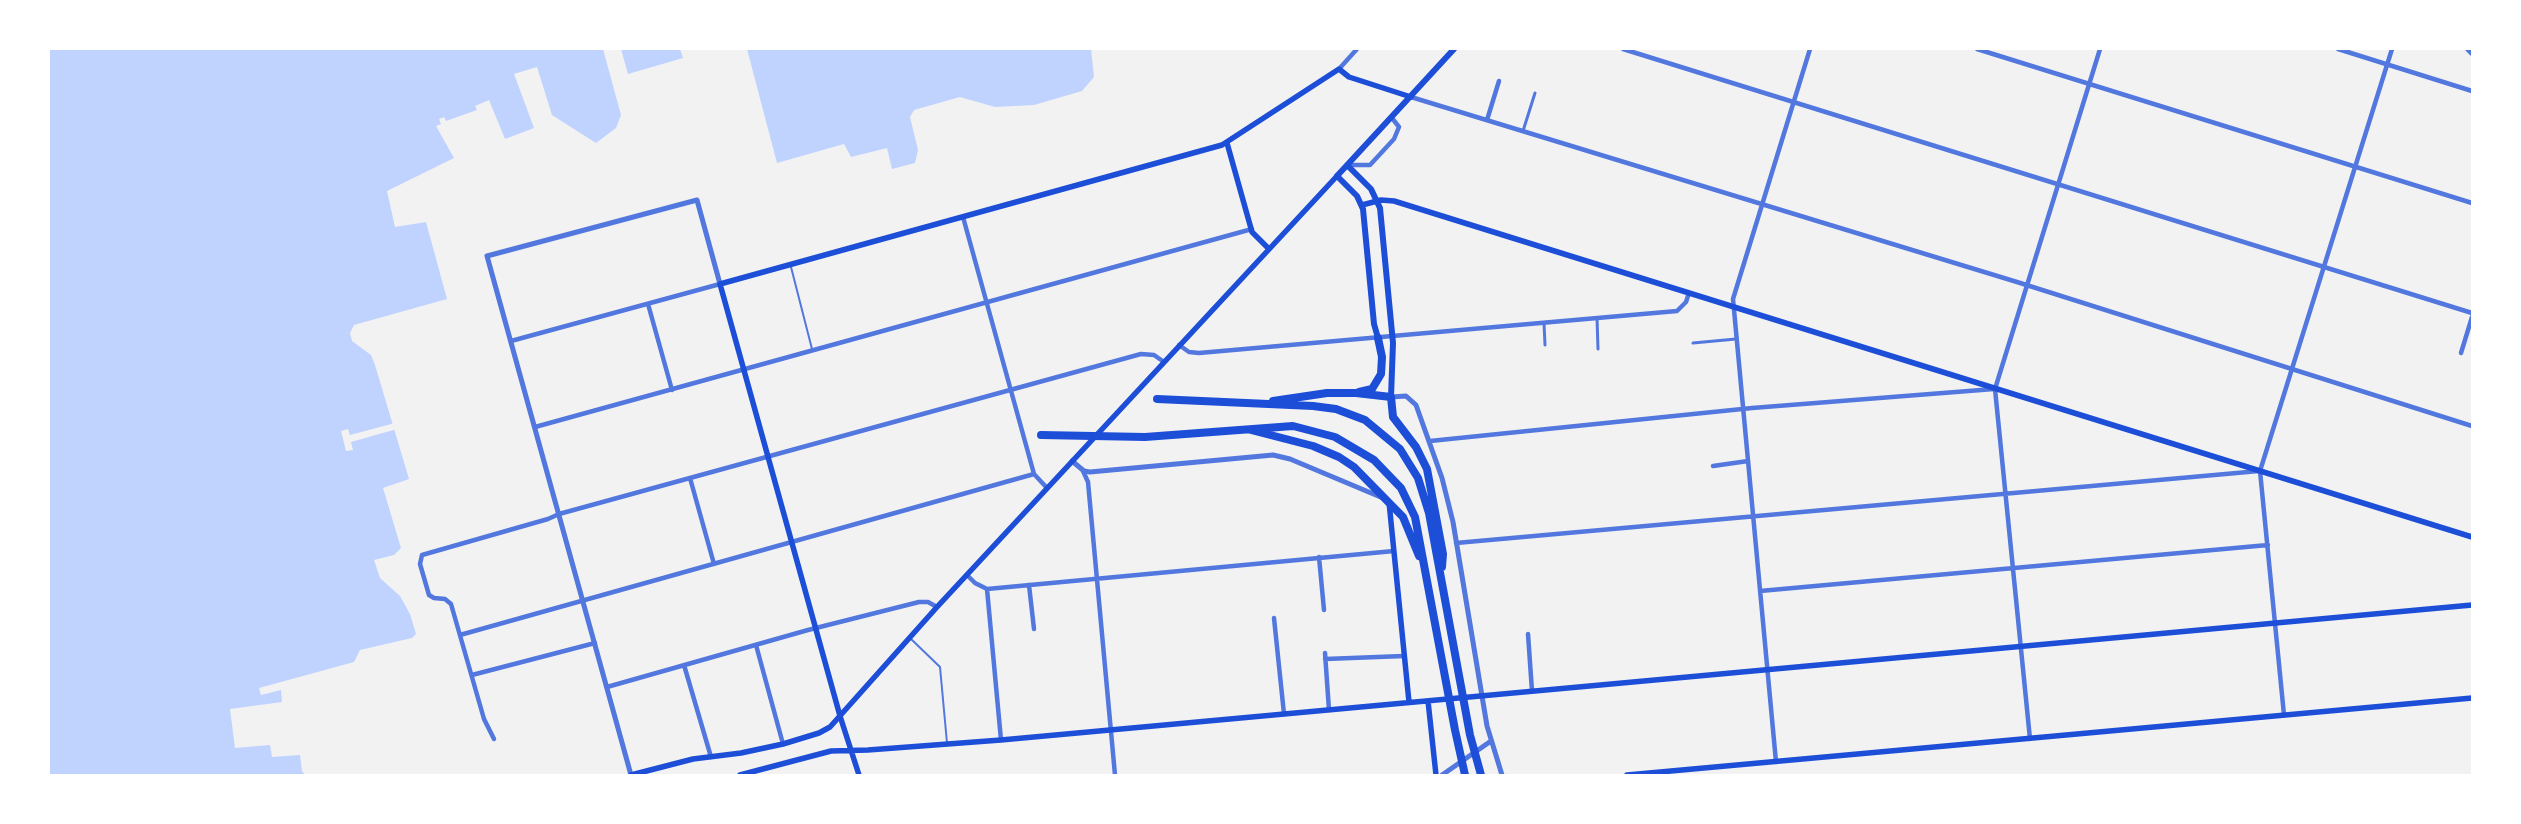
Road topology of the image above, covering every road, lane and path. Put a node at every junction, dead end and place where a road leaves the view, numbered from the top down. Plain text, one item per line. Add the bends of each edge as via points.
1 (1357, 49) edge
2 (1454, 49) edge
3 (1623, 49) edge
4 (1810, 49) edge
5 (1977, 49) edge
6 (2100, 49) edge
7 (2338, 49) edge
8 (2392, 49) edge
9 (2467, 49) edge
10 (2472, 54) edge
11 (2387, 64) junction
12 (1339, 69) junction
13 (1499, 81) dead end
14 (2090, 84) junction
15 (2472, 91) edge
16 (1535, 93) dead end
17 (1411, 97) junction
18 (1794, 102) junction
19 (1392, 118) junction
20 (1487, 120) junction
21 (1523, 131) junction
22 (1227, 143) junction
23 (1347, 165) junction
24 (2355, 166) junction
25 (1337, 176) junction
26 (2058, 184) junction
27 (1378, 201) junction
28 (2472, 203) edge
29 (1762, 204) junction
30 (1362, 205) junction
31 (964, 217) junction
32 (1252, 229) junction
33 (1269, 249) junction
34 (790, 264) junction
35 (2323, 266) junction
36 (720, 284) junction
37 (2027, 285) junction
38 (1689, 293) junction
39 (987, 303) junction
40 (648, 304) junction
41 (1734, 307) junction
42 (2472, 313) edge
43 (2472, 317) edge
44 (1597, 318) junction
45 (1544, 323) junction
46 (1392, 336) junction
47 (1378, 338) junction
48 (1736, 339) junction
49 (511, 341) junction
50 (1693, 343) dead end
51 (1546, 345) dead end
52 (1179, 346) junction
53 (1598, 349) dead end
54 (812, 351) junction
55 (2461, 353) dead end
56 (1164, 362) junction
57 (2290, 369) junction
58 (744, 370) junction
59 (1995, 388) junction
60 (672, 390) junction
61 (1011, 390) junction
62 (1356, 393) junction
63 (1390, 397) junction
64 (1156, 398) dead end
65 (1261, 404) junction
66 (1743, 410) junction
67 (2472, 426) edge
68 (535, 427) junction
69 (1244, 428) junction
70 (1041, 435) dead end
71 (1430, 441) junction
72 (768, 456) junction
73 (1072, 461) junction
74 (1748, 462) junction
75 (1713, 466) dead end
76 (1082, 470) junction
77 (2260, 471) junction
78 (1034, 474) junction
79 (690, 478) junction
80 (1047, 488) junction
81 (2006, 493) junction
82 (1388, 500) junction
83 (559, 514) junction
84 (1753, 516) junction
85 (2472, 537) edge
86 (792, 543) junction
87 (1456, 543) junction
88 (2268, 545) junction
89 (1394, 550) junction
90 (1319, 558) junction
91 (714, 564) junction
92 (2014, 567) junction
93 (1425, 570) junction
94 (966, 575) junction
95 (1097, 578) junction
96 (1442, 584) junction
97 (1029, 585) junction
98 (987, 588) junction
99 (1760, 591) junction
100 (582, 600) junction
101 (2472, 605) edge
102 (937, 608) junction
103 (1324, 610) dead end
104 (1274, 618) dead end
105 (2276, 623) junction
106 (815, 628) junction
107 (1034, 629) dead end
108 (1528, 634) dead end
109 (460, 635) junction
110 (910, 638) junction
111 (594, 643) junction
112 (756, 645) junction
113 (2020, 647) junction
114 (1404, 656) junction
115 (684, 665) junction
116 (1767, 670) junction
117 (472, 676) junction
118 (607, 687) junction
119 (1532, 691) junction
120 (1482, 696) junction
121 (2472, 698) edge
122 (1428, 701) junction
123 (1408, 702) junction
124 (1329, 710) junction
125 (1284, 714) junction
126 (2284, 715) junction
127 (840, 716) junction
128 (1111, 730) junction
129 (494, 738) dead end
130 (2030, 739) junction
131 (1001, 740) junction
132 (1491, 741) junction
133 (782, 744) junction
134 (947, 744) junction
135 (851, 751) junction
136 (711, 757) junction
137 (1776, 762) junction
138 (662, 766) junction
139 (631, 775) edge
140 (655, 775) edge
141 (740, 775) edge
142 (859, 775) edge
143 (1115, 775) edge
144 (1436, 775) edge
145 (1442, 775) edge
146 (1465, 775) edge
147 (1481, 775) edge
148 (1502, 775) edge
149 (1627, 775) edge

1 - 12 street
2 - 17 main road
3 - 18 street
4 - 18 street
5 - 14 street
6 - 14 street
7 - 11 street
8 - 11 street
9 - 10 street
11 - 15 street
11 - 24 street
12 - 17 main road via 1349,77
12 - 22 main road
13 - 20 street
14 - 24 street
14 - 26 street
16 - 21 street
17 - 19 main road
17 - 20 street
18 - 26 street
18 - 29 street
19 - 23 main road
19 - 23 street via 1398,125 1398,134 1372,164
20 - 21 street
21 - 29 street
22 - 31 main road
22 - 32 main road
23 - 25 main road
23 - 27 main road via 1371,189
24 - 28 street
24 - 35 street
25 - 30 main road
25 - 33 main road
26 - 35 street
26 - 37 street
27 - 30 main road
27 - 38 main road via 1394,201
27 - 46 main road
29 - 37 street
29 - 41 street via 1734,292
30 - 47 main road
31 - 34 main road
31 - 39 street
32 - 33 main road
32 - 39 street
33 - 52 main road
34 - 36 main road
34 - 54 lane
35 - 42 street
35 - 57 street
36 - 40 street
36 - 49 street via 697,200 487,256
36 - 58 main road
37 - 57 street
37 - 59 street
38 - 41 main road
38 - 44 street via 1677,311
39 - 54 street
39 - 61 street
40 - 49 street
40 - 60 street
41 - 48 street
41 - 59 main road
43 - 55 street
44 - 45 street
44 - 53 street
45 - 46 street
45 - 51 street
46 - 47 street
46 - 63 main road
47 - 52 street via 1199,353
47 - 62 highway via 1382,361 1380,378 1372,389
48 - 50 street
48 - 66 street
49 - 68 street
52 - 56 main road
54 - 58 street
56 - 61 street via 1154,355 1141,354
56 - 73 main road
57 - 67 street
57 - 77 street
58 - 60 street
58 - 72 main road
59 - 66 street
59 - 77 main road
59 - 81 street
60 - 68 street
61 - 72 street
61 - 78 street
62 - 63 highway
62 - 65 highway via 1312,394
63 - 71 street via 1404,396 1414,401
63 - 96 highway via 1393,417 1416,447 1427,469 1443,554
64 - 65 highway
65 - 96 highway via 1343,411 1365,420 1391,440 1408,459 1422,489
66 - 71 street
66 - 74 street
68 - 83 street
69 - 70 highway via 1145,437
69 - 82 highway via 1302,442 1334,455 1358,470
69 - 93 highway via 1285,425 1306,428 1342,440 1371,457 1393,478 1409,502
71 - 87 street via 1447,495
72 - 79 street
72 - 86 main road
73 - 76 street
73 - 80 main road
74 - 75 street
74 - 84 street
76 - 82 street via 1090,472 1274,455
76 - 95 street via 1088,482
77 - 81 street
77 - 85 main road
77 - 88 street
78 - 80 street
78 - 86 street
79 - 83 street
79 - 91 street
80 - 94 main road
81 - 84 street
81 - 92 street
82 - 89 main road
82 - 93 highway via 1403,517
83 - 100 street
83 - 109 street via 422,555 420,564 429,595 451,604
84 - 87 street
84 - 99 street
86 - 91 street
86 - 106 main road
87 - 120 street
88 - 92 street
88 - 105 street
89 - 90 street
89 - 114 main road
90 - 95 street
90 - 103 street
91 - 100 street
92 - 99 street
92 - 113 street
93 - 146 highway
94 - 98 street
94 - 102 main road
95 - 97 street
95 - 128 street
96 - 147 highway via 1472,744
97 - 98 street
97 - 107 street
98 - 131 street
99 - 116 street
100 - 109 street
100 - 111 street
101 - 105 main road
102 - 106 street via 928,602 919,602
102 - 110 main road
104 - 125 street
105 - 113 main road
105 - 126 street
106 - 112 street
106 - 127 main road
108 - 119 street
109 - 117 street
110 - 127 main road
110 - 134 lane via 940,667
111 - 117 street
111 - 118 street
112 - 115 street
112 - 133 street
113 - 116 main road
113 - 130 street
114 - 123 main road
114 - 124 street via 1325,656
115 - 118 street
115 - 136 street
116 - 119 main road
116 - 137 street
117 - 129 street via 486,725
118 - 139 street
119 - 120 main road
120 - 122 main road
120 - 132 street
121 - 126 main road
122 - 123 main road
122 - 144 main road
123 - 124 main road
124 - 125 main road
125 - 128 main road
126 - 130 main road
127 - 133 main road via 826,730
127 - 135 main road
128 - 131 main road
128 - 143 street
130 - 137 main road
131 - 134 main road
132 - 145 street
132 - 148 street
133 - 136 main road
134 - 135 main road
135 - 141 main road via 825,752
135 - 142 main road
136 - 138 main road
137 - 149 main road
138 - 139 main road
138 - 140 main road

